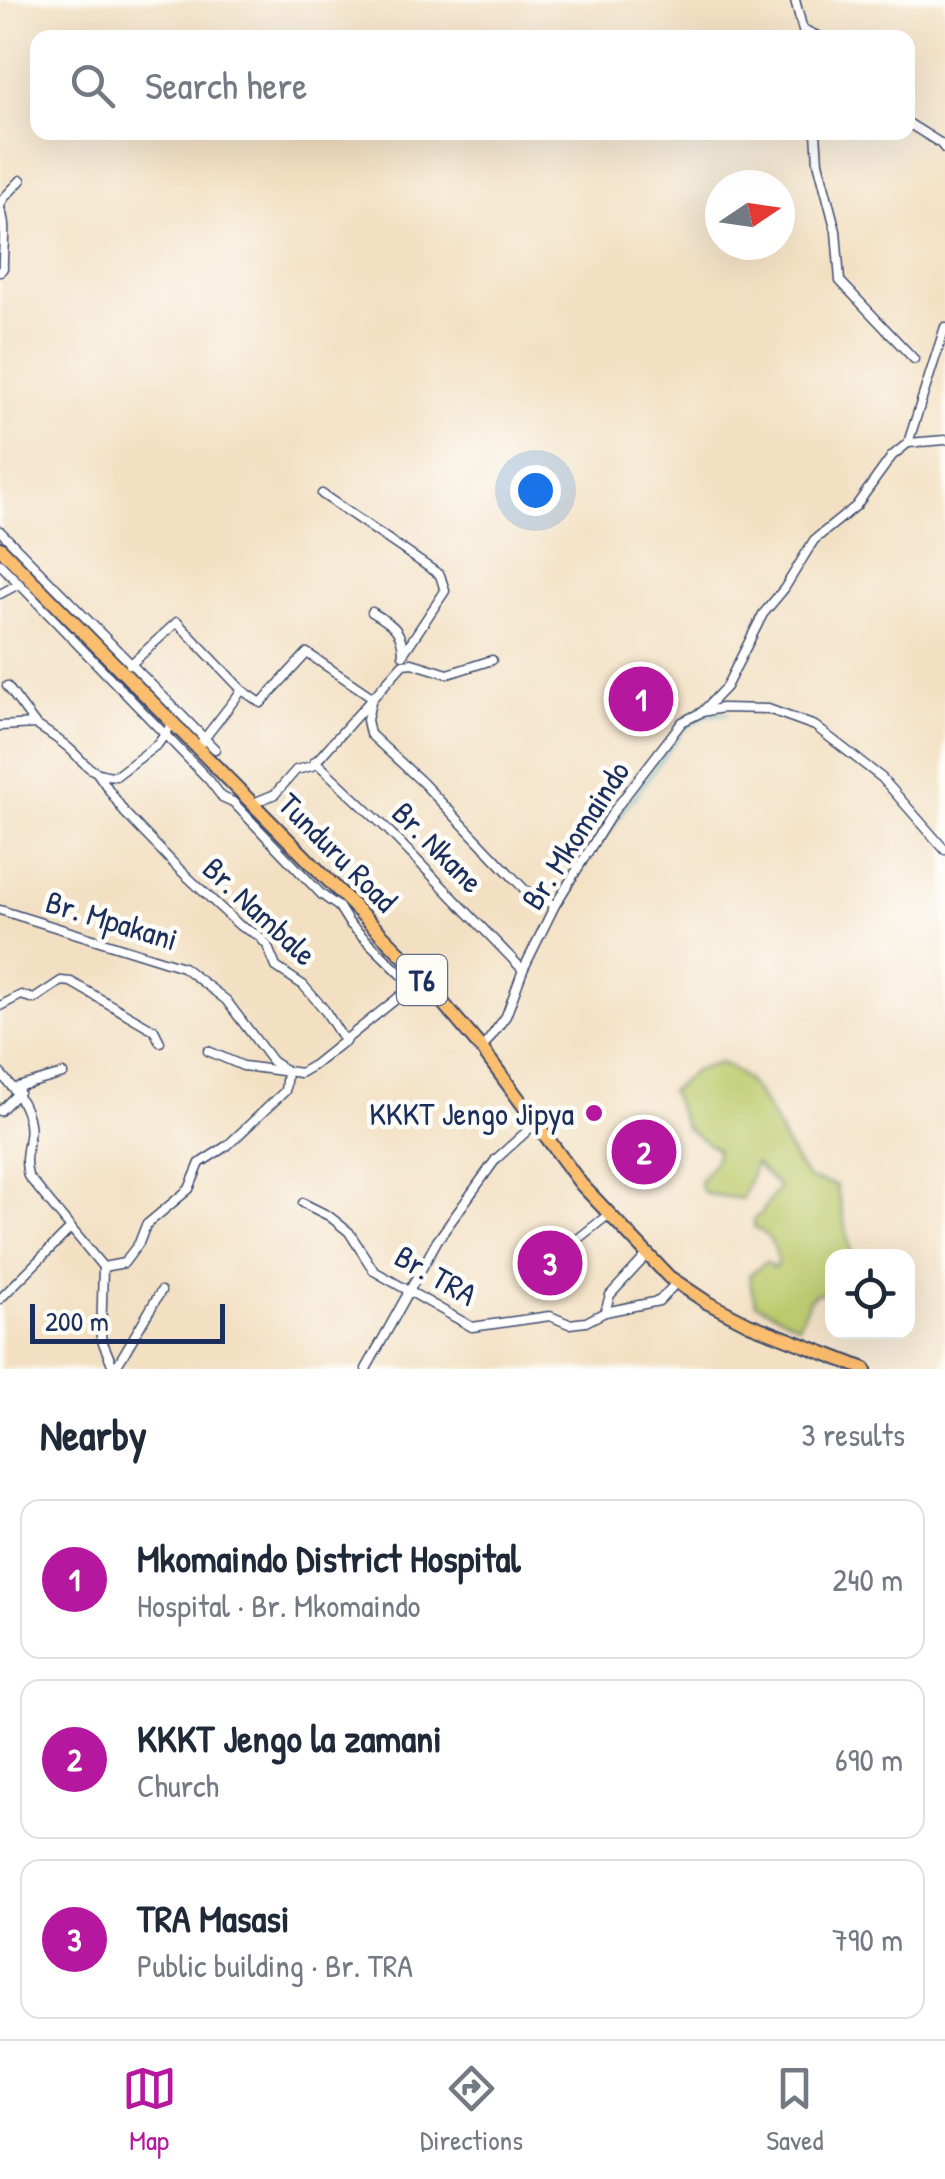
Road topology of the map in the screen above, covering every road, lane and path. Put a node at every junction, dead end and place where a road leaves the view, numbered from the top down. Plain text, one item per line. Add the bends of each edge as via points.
1 (795, 0) edge
2 (804, 30) edge
3 (915, 127) edge
4 (817, 140) edge
5 (945, 149) edge
6 (22, 180) dead end
7 (0, 208) edge
8 (0, 272) edge
9 (945, 328) edge
10 (914, 359) dead end
11 (945, 440) edge
12 (908, 443) junction
13 (322, 494) dead end
14 (0, 531) edge
15 (0, 548) edge
16 (0, 564) edge
17 (18, 585) junction
18 (0, 594) edge
19 (372, 612) dead end
20 (403, 654) junction
21 (492, 660) dead end
22 (404, 664) junction
23 (128, 667) junction
24 (7, 686) dead end
25 (242, 690) junction
26 (372, 697) junction
27 (702, 712) junction
28 (35, 724) junction
29 (0, 726) edge
30 (168, 730) junction
31 (200, 744) junction
32 (215, 749) dead end
33 (315, 761) junction
34 (98, 774) junction
35 (251, 804) junction
36 (945, 850) edge
37 (555, 905) junction
38 (0, 910) edge
39 (523, 970) junction
40 (417, 983) junction
41 (0, 1006) edge
42 (160, 1042) dead end
43 (345, 1042) junction
44 (482, 1049) junction
45 (208, 1051) dead end
46 (287, 1071) junction
47 (0, 1073) edge
48 (63, 1074) dead end
49 (17, 1090) junction
50 (0, 1111) edge
51 (536, 1123) junction
52 (302, 1203) dead end
53 (608, 1215) junction
54 (71, 1228) junction
55 (560, 1253) dead end
56 (647, 1255) junction
57 (103, 1266) junction
58 (677, 1282) junction
59 (161, 1291) dead end
60 (410, 1291) junction
61 (0, 1299) edge
62 (605, 1312) junction
63 (114, 1369) edge
64 (366, 1369) edge
65 (862, 1369) edge

1 - 2 street
3 - 5 street
4 - 10 street via 840,281
6 - 7 street
7 - 8 street
9 - 12 street
11 - 12 street
12 - 27 street, Br. Mkomaindo via 856,506 814,540 762,614 726,686
13 - 20 street via 440,574 445,591
14 - 23 street
15 - 23 highway, Tunduru Road / T6
16 - 17 street
17 - 18 street
17 - 30 street
19 - 20 street via 397,626
20 - 22 street
21 - 22 street via 448,674
22 - 26 street
23 - 25 street via 177,622
23 - 30 highway, Tunduru Road / T6
23 - 31 street
24 - 28 street, Br. Nambale
25 - 26 street via 261,703 308,653
25 - 31 street
26 - 33 street
26 - 37 street via 370,734 526,891
27 - 36 street via 768,709 815,726 882,778
27 - 37 street, Br. Mkomaindo via 682,722
28 - 29 street
28 - 34 street, Br. Nambale
30 - 31 highway, Tunduru Road / T6
30 - 34 street via 129,769
30 - 40 street via 222,797
31 - 32 street
31 - 35 highway, Tunduru Road / T6
33 - 35 street via 296,770 275,794
33 - 39 street, Br. Nkane
34 - 43 street, Br. Nambale via 177,867 268,945 276,967 303,984
35 - 40 highway, Tunduru Road / T6 via 358,910
37 - 39 street, Br. Mkomaindo
38 - 46 street, Br. Mpakani via 183,967 226,1000
39 - 44 street, Br. Mkomaindo via 506,1016
40 - 43 street
40 - 44 highway, Tunduru Road / T6
41 - 42 street via 71,982 154,1030
43 - 46 street via 300,1073
44 - 51 highway, Tunduru Road / T6
45 - 46 street via 243,1066
46 - 57 street via 284,1091 200,1163 189,1189 146,1225 124,1263
47 - 49 street
48 - 49 street
49 - 50 street
49 - 54 street via 30,1132 23,1157 28,1176
51 - 53 highway, Tunduru Road / T6
51 - 60 street via 496,1159 436,1240
52 - 60 street, Br. TRA via 329,1216 374,1270
53 - 55 street
53 - 56 highway, Tunduru Road / T6
54 - 57 street
54 - 61 street
56 - 58 highway, Tunduru Road / T6
56 - 62 street via 610,1295
57 - 63 street via 101,1338
58 - 62 street, Br. TRA via 658,1301
58 - 65 highway, Tunduru Road / T6 via 749,1324
59 - 63 street
60 - 62 street, Br. TRA via 472,1327 550,1316 569,1324
60 - 64 street

